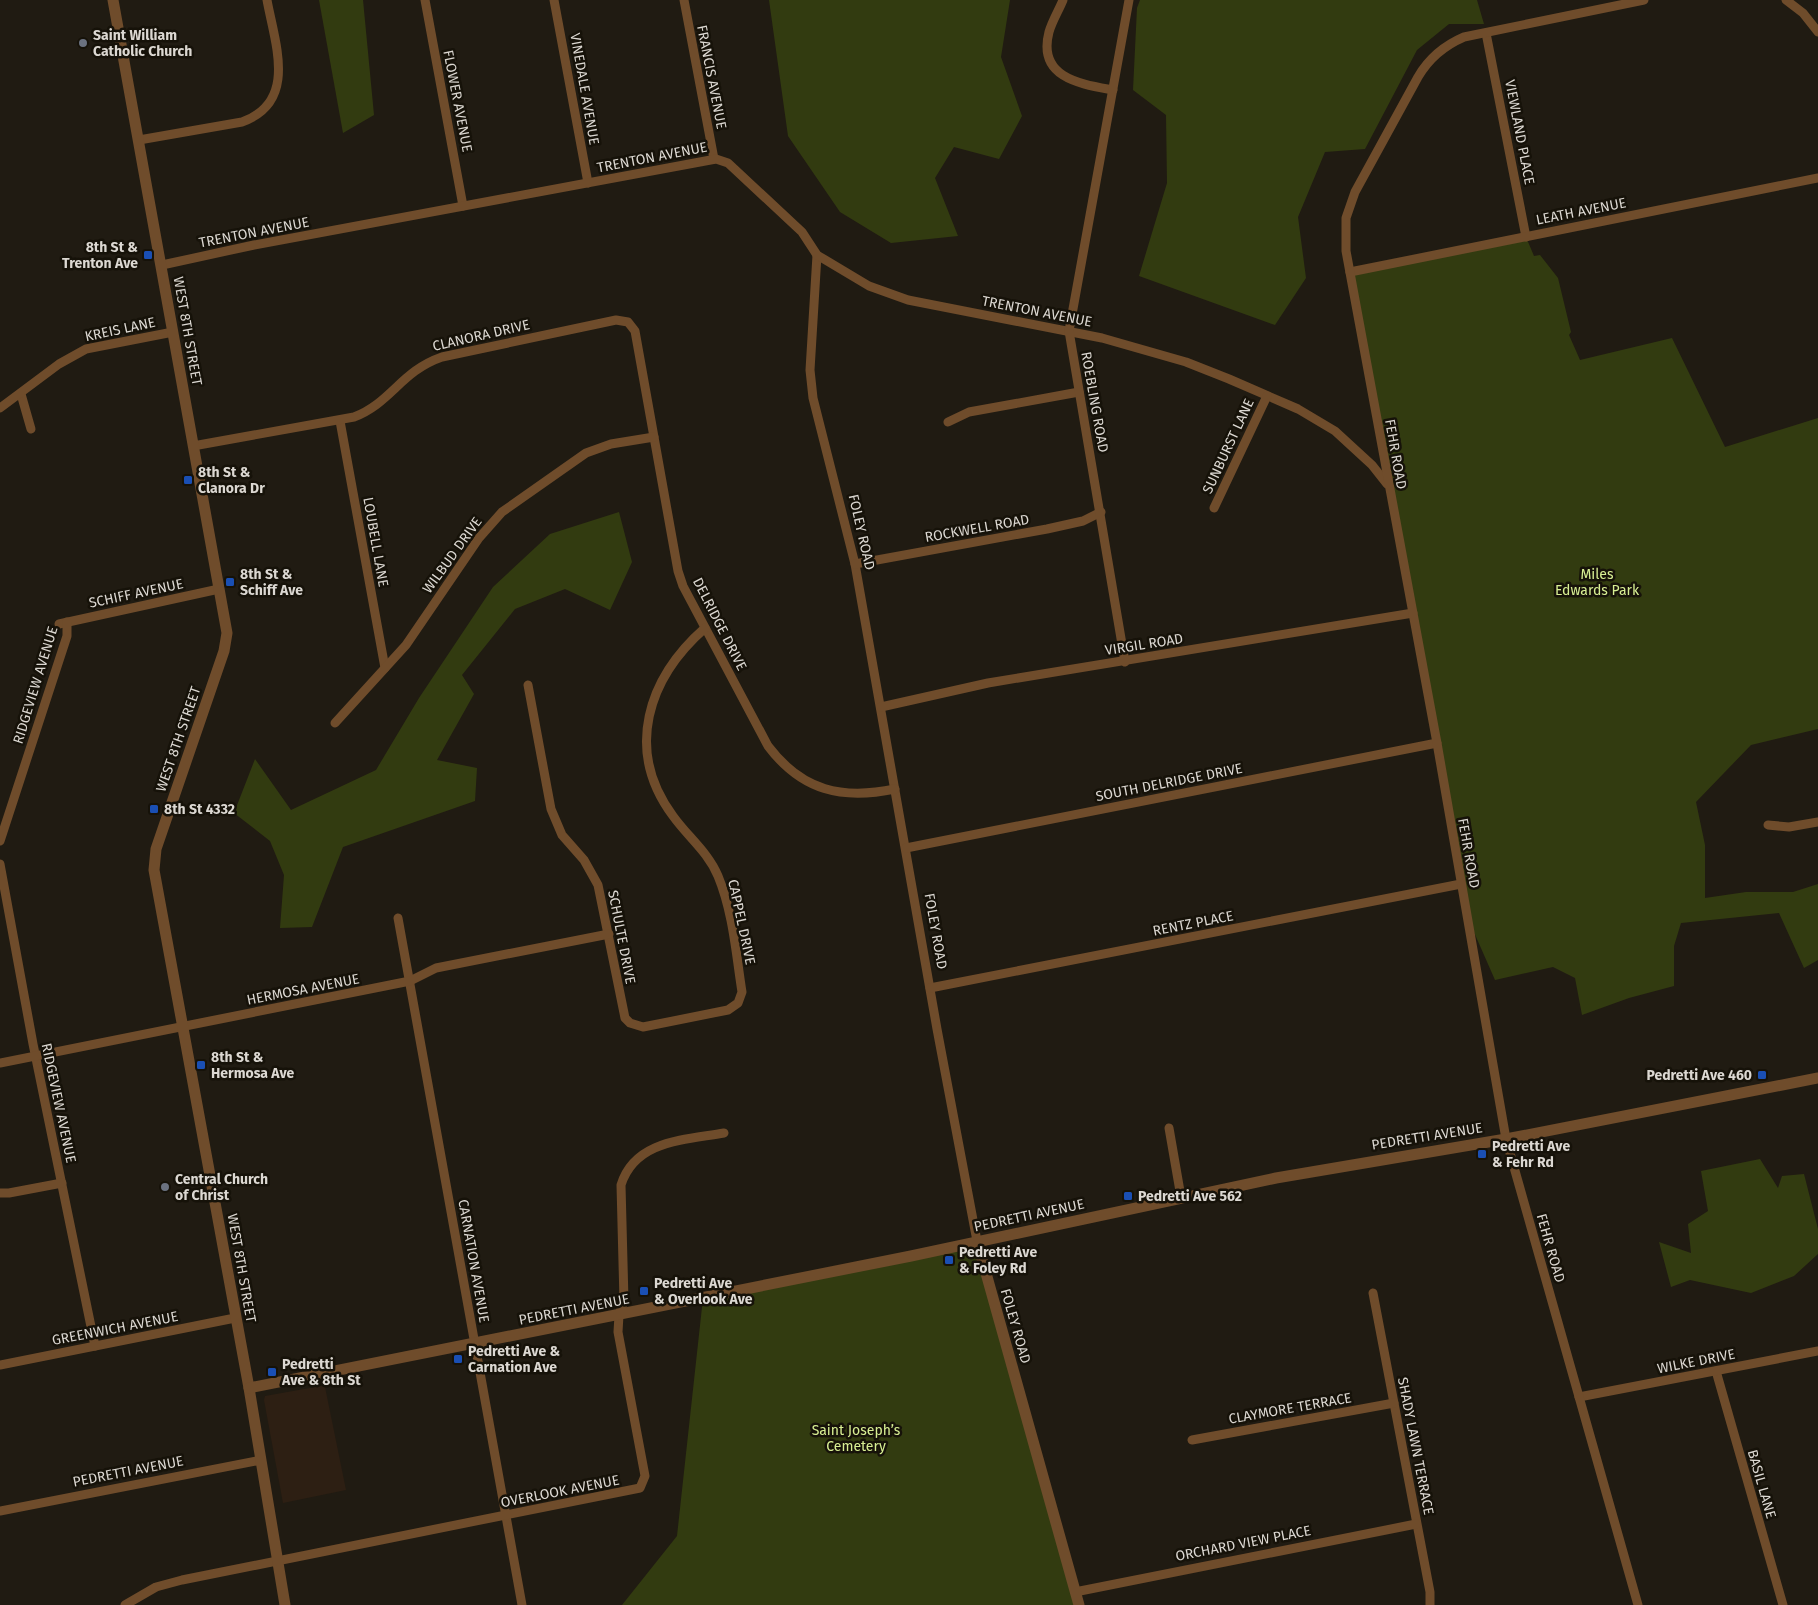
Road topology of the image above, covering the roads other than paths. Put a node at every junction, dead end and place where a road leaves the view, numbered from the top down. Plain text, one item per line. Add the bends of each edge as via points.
1 (113, 0) edge
2 (267, 0) edge
3 (425, 0) edge
4 (554, 0) edge
5 (684, 0) edge
6 (1063, 0) edge
7 (1130, 0) edge
8 (1644, 0) edge
9 (1786, 0) edge
10 (1818, 32) edge
11 (1486, 33) junction
12 (1113, 90) junction
13 (139, 140) junction
14 (714, 159) junction
15 (1818, 178) edge
16 (588, 183) junction
17 (463, 206) junction
18 (1526, 237) junction
19 (817, 255) junction
20 (162, 265) junction
21 (1350, 272) junction
22 (1069, 331) junction
23 (173, 332) junction
24 (636, 337) joint
25 (1079, 392) junction
26 (21, 394) junction
27 (1267, 396) junction
28 (0, 408) edge
29 (340, 421) junction
30 (948, 422) dead end
31 (31, 429) dead end
32 (654, 437) junction
33 (193, 446) junction
34 (1388, 484) junction
35 (1214, 508) dead end
36 (1101, 512) junction
37 (855, 564) junction
38 (219, 589) junction
39 (1413, 613) junction
40 (63, 623) joint
41 (705, 628) junction
42 (1125, 662) junction
43 (385, 668) junction
44 (528, 685) dead end
45 (881, 707) junction
46 (334, 723) dead end
47 (1437, 743) junction
48 (895, 789) junction
49 (1818, 822) edge
50 (1768, 825) dead end
51 (0, 841) edge
52 (906, 848) junction
53 (0, 864) edge
54 (1461, 884) junction
55 (398, 918) dead end
56 (609, 934) junction
57 (410, 981) junction
58 (930, 988) junction
59 (742, 992) joint
60 (183, 1026) junction
61 (36, 1056) junction
62 (0, 1063) edge
63 (1818, 1078) edge
64 (1169, 1128) dead end
65 (724, 1132) dead end
66 (1506, 1138) junction
67 (62, 1183) junction
68 (0, 1192) edge
69 (1181, 1197) junction
70 (977, 1241) junction
71 (1373, 1293) dead end
72 (620, 1315) junction
73 (235, 1318) junction
74 (474, 1344) junction
75 (95, 1346) junction
76 (1818, 1351) edge
77 (0, 1365) edge
78 (1716, 1371) junction
79 (249, 1388) junction
80 (1578, 1397) junction
81 (1394, 1403) junction
82 (1192, 1440) dead end
83 (261, 1460) junction
84 (0, 1510) edge
85 (506, 1515) junction
86 (1416, 1524) junction
87 (277, 1561) junction
88 (1076, 1592) junction
89 (125, 1605) edge
90 (285, 1605) edge
91 (522, 1605) edge
92 (1079, 1605) edge
93 (1430, 1605) edge
94 (1638, 1605) edge
95 (1783, 1605) edge

1 - 13 street, WEST 8TH STREET
2 - 13 street via 279,76 275,92 266,106 242,122
3 - 17 street, FLOWER AVENUE
4 - 16 street, VINEDALE AVENUE
5 - 14 street, FRANCIS AVENUE
6 - 12 street via 1048,37 1052,63 1069,80
7 - 12 street, ROEBLING ROAD
8 - 11 street, FEHR ROAD
9 - 10 street via 1803,13
11 - 18 street, VIEWLAND PLACE
11 - 21 street, FEHR ROAD via 1464,37 1442,49 1424,67 1355,192 1346,218 1346,252
12 - 22 street, ROEBLING ROAD
13 - 20 street, WEST 8TH STREET
14 - 16 street, TRENTON AVENUE
14 - 19 street, TRENTON AVENUE via 728,163 780,210 802,232
15 - 18 street, LEATH AVENUE
16 - 17 street, TRENTON AVENUE
17 - 20 street, TRENTON AVENUE
18 - 21 street, LEATH AVENUE
19 - 22 street, TRENTON AVENUE via 869,286 895,296
19 - 37 street, FOLEY ROAD via 810,370 813,398
20 - 23 street, WEST 8TH STREET
21 - 34 street, FEHR ROAD
22 - 25 street, ROEBLING ROAD
22 - 27 street, TRENTON AVENUE via 1178,360
23 - 26 street, KREIS LANE via 86,349 59,364
23 - 33 street, WEST 8TH STREET
24 - 29 street, CLANORA DRIVE via 632,326 616,320 442,357 408,374 372,408
24 - 32 street, DELRIDGE DRIVE
25 - 30 street via 969,412
25 - 36 street, ROEBLING ROAD
26 - 28 street, KREIS LANE
26 - 31 street
27 - 34 street, TRENTON AVENUE via 1298,409 1335,431
27 - 35 street, SUNBURST LANE
29 - 33 street, CLANORA DRIVE
29 - 43 street, LOUBELL LANE
32 - 41 street, DELRIDGE DRIVE via 678,571
32 - 43 street, WILBUD DRIVE via 611,444 586,453 502,512 479,538 406,645
33 - 38 street, WEST 8TH STREET
34 - 39 street, FEHR ROAD
36 - 37 street, ROCKWELL ROAD via 1083,521 1047,529
36 - 42 street, ROEBLING ROAD
37 - 45 street, FOLEY ROAD
38 - 40 street, SCHIFF AVENUE
38 - 60 street, WEST 8TH STREET via 226,644 154,859
39 - 42 street, VIRGIL ROAD
39 - 47 street, FEHR ROAD
40 - 51 street, RIDGEVIEW AVENUE via 67,636
41 - 48 street, DELRIDGE DRIVE via 768,746 785,766 809,783 837,793 866,794
41 - 59 street, CAPPEL DRIVE via 679,653 658,685 649,713 647,746 660,795 718,875 727,906
42 - 45 street, VIRGIL ROAD via 988,683
43 - 46 street, WILBUD DRIVE
44 - 56 street, SCHULTE DRIVE via 550,809 562,835 593,874 602,897
45 - 48 street, FOLEY ROAD
47 - 52 street, SOUTH DELRIDGE DRIVE
47 - 54 street, FEHR ROAD
48 - 52 street, FOLEY ROAD
49 - 50 street via 1789,828
52 - 58 street, FOLEY ROAD
53 - 61 street, RIDGEVIEW AVENUE
54 - 58 street, RENTZ PLACE
54 - 66 street, FEHR ROAD
55 - 57 street, CARNATION AVENUE
56 - 57 street, HERMOSA AVENUE via 436,968
56 - 59 street, SCHULTE DRIVE via 622,1011 636,1026 728,1010 738,1003
57 - 60 street, HERMOSA AVENUE
57 - 74 street, CARNATION AVENUE
58 - 70 street, FOLEY ROAD
60 - 61 street, HERMOSA AVENUE
60 - 73 street, WEST 8TH STREET
61 - 62 street, HERMOSA AVENUE
61 - 67 street, RIDGEVIEW AVENUE
63 - 66 street, PEDRETTI AVENUE
64 - 69 street
65 - 72 street, OVERLOOK AVENUE via 657,1146 639,1156 628,1169 620,1193 624,1301
66 - 69 street, PEDRETTI AVENUE
66 - 80 street, FEHR ROAD
67 - 68 street
67 - 75 street, RIDGEVIEW AVENUE
69 - 70 street, PEDRETTI AVENUE
70 - 72 street, PEDRETTI AVENUE
70 - 88 street, FOLEY ROAD
71 - 81 street, SHADY LAWN TERRACE
72 - 74 street, PEDRETTI AVENUE
72 - 85 street, OVERLOOK AVENUE via 618,1332 645,1476 643,1484 634,1490
73 - 75 street, GREENWICH AVENUE
73 - 79 street, WEST 8TH STREET
74 - 79 street, PEDRETTI AVENUE
74 - 85 street, CARNATION AVENUE
75 - 77 street, GREENWICH AVENUE
76 - 78 street, WILKE DRIVE
78 - 80 street, WILKE DRIVE
78 - 95 street, BASIL LANE
79 - 83 street, WEST 8TH STREET
80 - 94 street, FEHR ROAD
81 - 82 street, CLAYMORE TERRACE
81 - 86 street, SHADY LAWN TERRACE
83 - 84 street, PEDRETTI AVENUE
83 - 87 street, WEST 8TH STREET
85 - 87 street, OVERLOOK AVENUE
85 - 91 street, CARNATION AVENUE
86 - 88 street, ORCHARD VIEW PLACE
86 - 93 street, SHADY LAWN TERRACE
87 - 89 street, OVERLOOK AVENUE via 156,1587
87 - 90 street, WEST 8TH STREET
88 - 92 street, FOLEY ROAD

